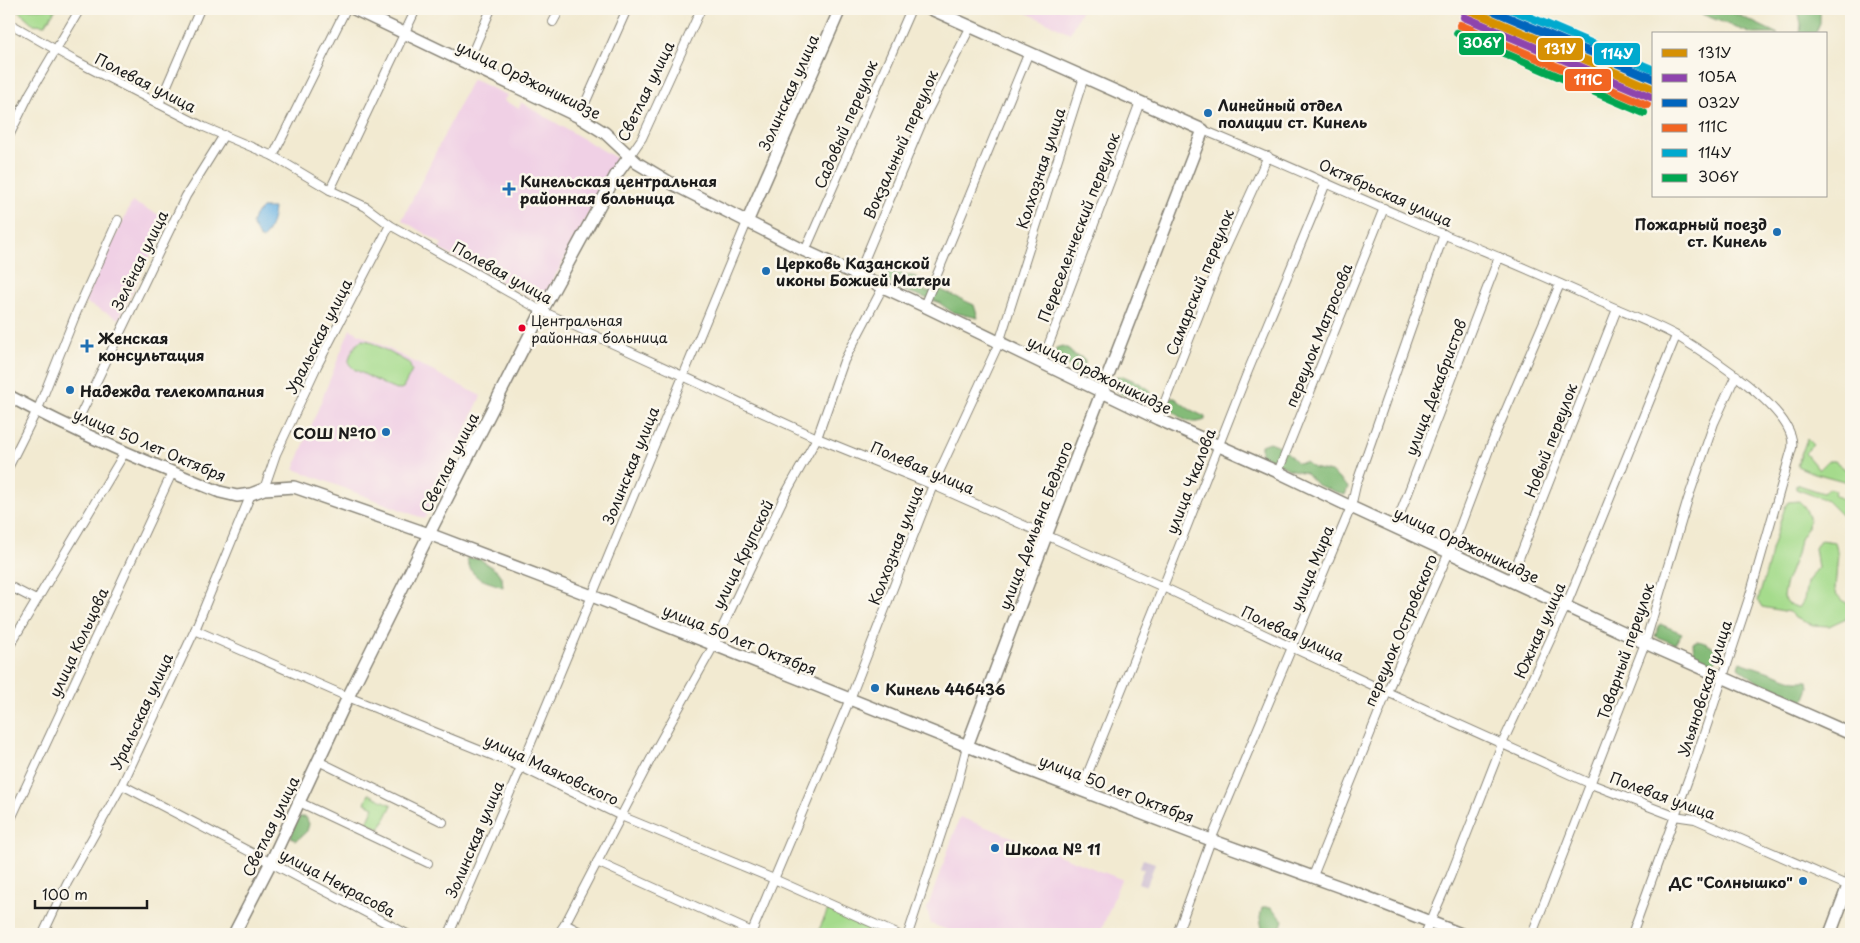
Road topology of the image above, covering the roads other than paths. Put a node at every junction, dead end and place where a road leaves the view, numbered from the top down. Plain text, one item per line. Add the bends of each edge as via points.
1 (80, 9) edge
2 (200, 9) edge
3 (346, 9) edge
4 (354, 9) edge
5 (416, 9) edge
6 (491, 9) edge
7 (560, 9) edge
8 (627, 9) edge
9 (701, 9) edge
10 (840, 9) edge
11 (911, 9) edge
12 (931, 9) edge
13 (553, 22) dead end
14 (9, 23) edge
15 (971, 26) junction
16 (405, 34) junction
17 (56, 50) junction
18 (1029, 52) junction
19 (467, 64) junction
20 (1084, 77) junction
21 (1140, 102) junction
22 (159, 104) junction
23 (579, 117) junction
24 (1203, 130) junction
25 (224, 135) junction
26 (9, 136) edge
27 (273, 156) junction
28 (1268, 156) junction
29 (629, 157) junction
30 (1326, 183) junction
31 (330, 190) junction
32 (1384, 208) junction
33 (118, 220) dead end
34 (747, 222) junction
35 (390, 225) junction
36 (1444, 234) junction
37 (805, 251) junction
38 (1499, 256) junction
39 (858, 275) junction
40 (1560, 284) junction
41 (883, 286) junction
42 (924, 306) junction
43 (1617, 309) junction
44 (542, 311) junction
45 (1676, 336) junction
46 (999, 343) junction
47 (1042, 362) junction
48 (1736, 375) junction
49 (682, 376) junction
50 (1102, 392) junction
51 (9, 396) edge
52 (36, 411) junction
53 (1158, 419) junction
54 (74, 428) junction
55 (817, 438) junction
56 (1219, 446) junction
57 (1792, 448) joint
58 (125, 452) junction
59 (9, 466) edge
60 (1278, 472) junction
61 (172, 473) junction
62 (933, 485) junction
63 (264, 489) junction
64 (251, 494) junction
65 (1351, 507) junction
66 (1395, 527) junction
67 (429, 534) junction
68 (1046, 536) junction
69 (1449, 552) junction
70 (1510, 581) junction
71 (9, 586) edge
72 (1163, 587) junction
73 (592, 596) junction
74 (36, 600) junction
75 (1566, 606) junction
76 (195, 630) junction
77 (1645, 643) junction
78 (714, 645) junction
79 (9, 647) edge
80 (1293, 648) junction
81 (1723, 677) junction
82 (1387, 692) junction
83 (348, 697) junction
84 (849, 700) junction
85 (1851, 734) edge
86 (1502, 744) junction
87 (968, 746) junction
88 (318, 760) junction
89 (521, 767) junction
90 (1591, 784) junction
91 (122, 785) junction
92 (1081, 790) junction
93 (299, 802) junction
94 (621, 816) junction
95 (1674, 816) junction
96 (443, 822) dead end
97 (9, 823) edge
98 (1211, 840) junction
99 (270, 862) junction
100 (597, 862) junction
101 (428, 863) dead end
102 (1313, 876) junction
103 (774, 879) junction
104 (1850, 883) edge
105 (1430, 922) junction
106 (565, 924) junction
107 (237, 933) edge
108 (752, 933) edge
109 (42, 934) edge
110 (407, 934) edge
111 (450, 934) edge
112 (558, 934) edge
113 (584, 934) edge
114 (897, 934) edge
115 (908, 934) edge
116 (1176, 934) edge
117 (1425, 934) edge
118 (1461, 934) edge
119 (1532, 934) edge
120 (1632, 934) edge
121 (1830, 934) edge

1 - 17 street
2 - 22 street
3 - 27 street
4 - 16 main road, улица Орджоникидзе
5 - 16 street
6 - 19 street
7 - 13 street
8 - 23 street
9 - 29 street, Светлая улица via 642,138
10 - 34 main road, Золинская улица
11 - 37 street, Садовый переулок
12 - 15 main road, Октябрьская улица
14 - 17 street, Полевая улица
15 - 18 main road, Октябрьская улица
15 - 39 street, Вокзальный переулок via 923,120
16 - 19 main road, улица Орджоникидзе
16 - 31 street
17 - 22 street, Полевая улица
17 - 26 street
18 - 20 main road, Октябрьская улица
18 - 42 street
19 - 23 main road, улица Орджоникидзе
20 - 21 main road, Октябрьская улица
20 - 46 street, Колхозная улица
21 - 24 main road, Октябрьская улица
21 - 47 street, Переселенческий переулок
22 - 25 street, Полевая улица
23 - 29 main road, улица Орджоникидзе via 605,133
24 - 28 street, Октябрьская улица
24 - 50 main road, улица Демьяна Бедного
25 - 27 street, Полевая улица
25 - 54 street, Зелёная улица via 186,196
27 - 31 street, Полевая улица
28 - 30 street, Октябрьская улица
28 - 53 street, Самарский переулок via 1222,256
29 - 34 main road, улица Орджоникидзе via 669,182
29 - 44 main road, Светлая улица via 616,174
30 - 32 street, Октябрьская улица
30 - 56 street, улица Чкалова
31 - 35 street, Полевая улица via 366,207
32 - 36 street, Октябрьская улица
32 - 60 street, переулок Матросова
33 - 52 street
34 - 37 main road, улица Орджоникидзе
34 - 49 street, Золинская улица
35 - 44 street, Полевая улица
35 - 63 street, Уральская улица via 317,366 276,454
36 - 38 street, Октябрьская улица
36 - 65 street, улица Мира
37 - 39 main road, улица Орджоникидзе
38 - 40 street, Октябрьская улица
38 - 66 street, улица Декабристов
39 - 41 main road, улица Орджоникидзе
40 - 43 street, Октябрьская улица
40 - 69 street, переулок Островского
41 - 42 main road, улица Орджоникидзе
41 - 55 street, улица Крупской via 844,361
42 - 46 main road, улица Орджоникидзе
43 - 45 street, Октябрьская улица
43 - 70 street, Новый переулок
44 - 49 street, Полевая улица
44 - 67 main road, Светлая улица
45 - 48 street, Октябрьская улица
45 - 75 street, Южная улица
46 - 47 main road, улица Орджоникидзе
46 - 62 street, Колхозная улица
47 - 50 main road, улица Орджоникидзе
48 - 57 street, Октябрьская улица via 1782,418 1792,437
48 - 77 street, Товарный переулок via 1714,423 1688,499
49 - 55 street, Полевая улица
49 - 73 street, Золинская улица
50 - 53 main road, улица Орджоникидзе
50 - 68 main road, улица Демьяна Бедного
51 - 52 main road, улица 50 лет Октября
52 - 54 main road, улица 50 лет Октября
52 - 59 street
53 - 56 main road, улица Орджоникидзе
54 - 58 main road, улица 50 лет Октября
55 - 62 street, Полевая улица
55 - 78 street, улица Крупской via 786,494
56 - 60 main road, улица Орджоникидзе
56 - 72 street, улица Чкалова
57 - 81 street, Ульяновская улица
58 - 61 main road, улица 50 лет Октября
58 - 74 street
60 - 65 main road, улица Орджоникидзе
61 - 64 main road, улица 50 лет Октября via 220,492 236,496
61 - 97 street, улица Кольцова
62 - 68 street, Полевая улица
62 - 84 street, Колхозная улица
63 - 64 main road, улица 50 лет Октября
63 - 67 main road, улица 50 лет Октября via 305,490
64 - 76 street, Уральская улица
65 - 66 main road, улица Орджоникидзе
65 - 80 street, улица Мира
66 - 69 main road, улица Орджоникидзе
67 - 73 main road, улица 50 лет Октября
67 - 83 main road, Светлая улица
68 - 72 street, Полевая улица
68 - 87 main road, улица Демьяна Бедного
69 - 70 main road, улица Орджоникидзе
69 - 82 street, переулок Островского
70 - 75 main road, улица Орджоникидзе
71 - 74 street
72 - 80 street, Полевая улица
72 - 92 street, улица Чкалова
73 - 78 main road, улица 50 лет Октября
73 - 89 street, Золинская улица
74 - 79 street
75 - 77 main road, улица Орджоникидзе
75 - 86 street, Южная улица
76 - 83 street, улица Маяковского
76 - 91 street, Уральская улица
77 - 81 main road, улица Орджоникидзе
77 - 90 street, Товарный переулок
78 - 84 main road, улица 50 лет Октября
78 - 94 street, улица Крупской
80 - 82 street, Полевая улица
80 - 98 street, улица Мира
81 - 85 main road, улица Орджоникидзе
81 - 95 street, Ульяновская улица
82 - 86 street, Полевая улица
82 - 102 street, переулок Островского
83 - 88 main road, Светлая улица
83 - 89 street, улица Маяковского
84 - 87 main road, улица 50 лет Октября
84 - 103 street, Колхозная улица
86 - 90 street, Полевая улица
86 - 105 street, Южная улица
87 - 92 main road, улица 50 лет Октября
87 - 115 street, улица Демьяна Бедного
88 - 93 main road, Светлая улица
88 - 96 street
89 - 94 street, улица Маяковского
89 - 111 street, Золинская улица
90 - 95 street, Полевая улица
90 - 119 street, Товарный переулок
91 - 99 street, улица Некрасова
91 - 109 street, Уральская улица
92 - 98 main road, улица 50 лет Октября
93 - 99 main road, Светлая улица
93 - 101 street
94 - 100 street, улица Крупской
94 - 103 street, улица Маяковского
95 - 104 street, Полевая улица via 1695,819
95 - 120 street, Ульяновская улица
98 - 102 main road, улица 50 лет Октября
98 - 116 street, улица Мира
99 - 107 main road, Светлая улица
99 - 110 street, улица Некрасова
100 - 106 street, улица Крупской
100 - 108 street
102 - 105 main road, улица 50 лет Октября
103 - 108 street, Колхозная улица
103 - 114 street, улица Маяковского
104 - 121 main road
105 - 117 street, Южная улица
105 - 118 main road, улица 50 лет Октября
106 - 112 street, улица Крупской
106 - 113 street

